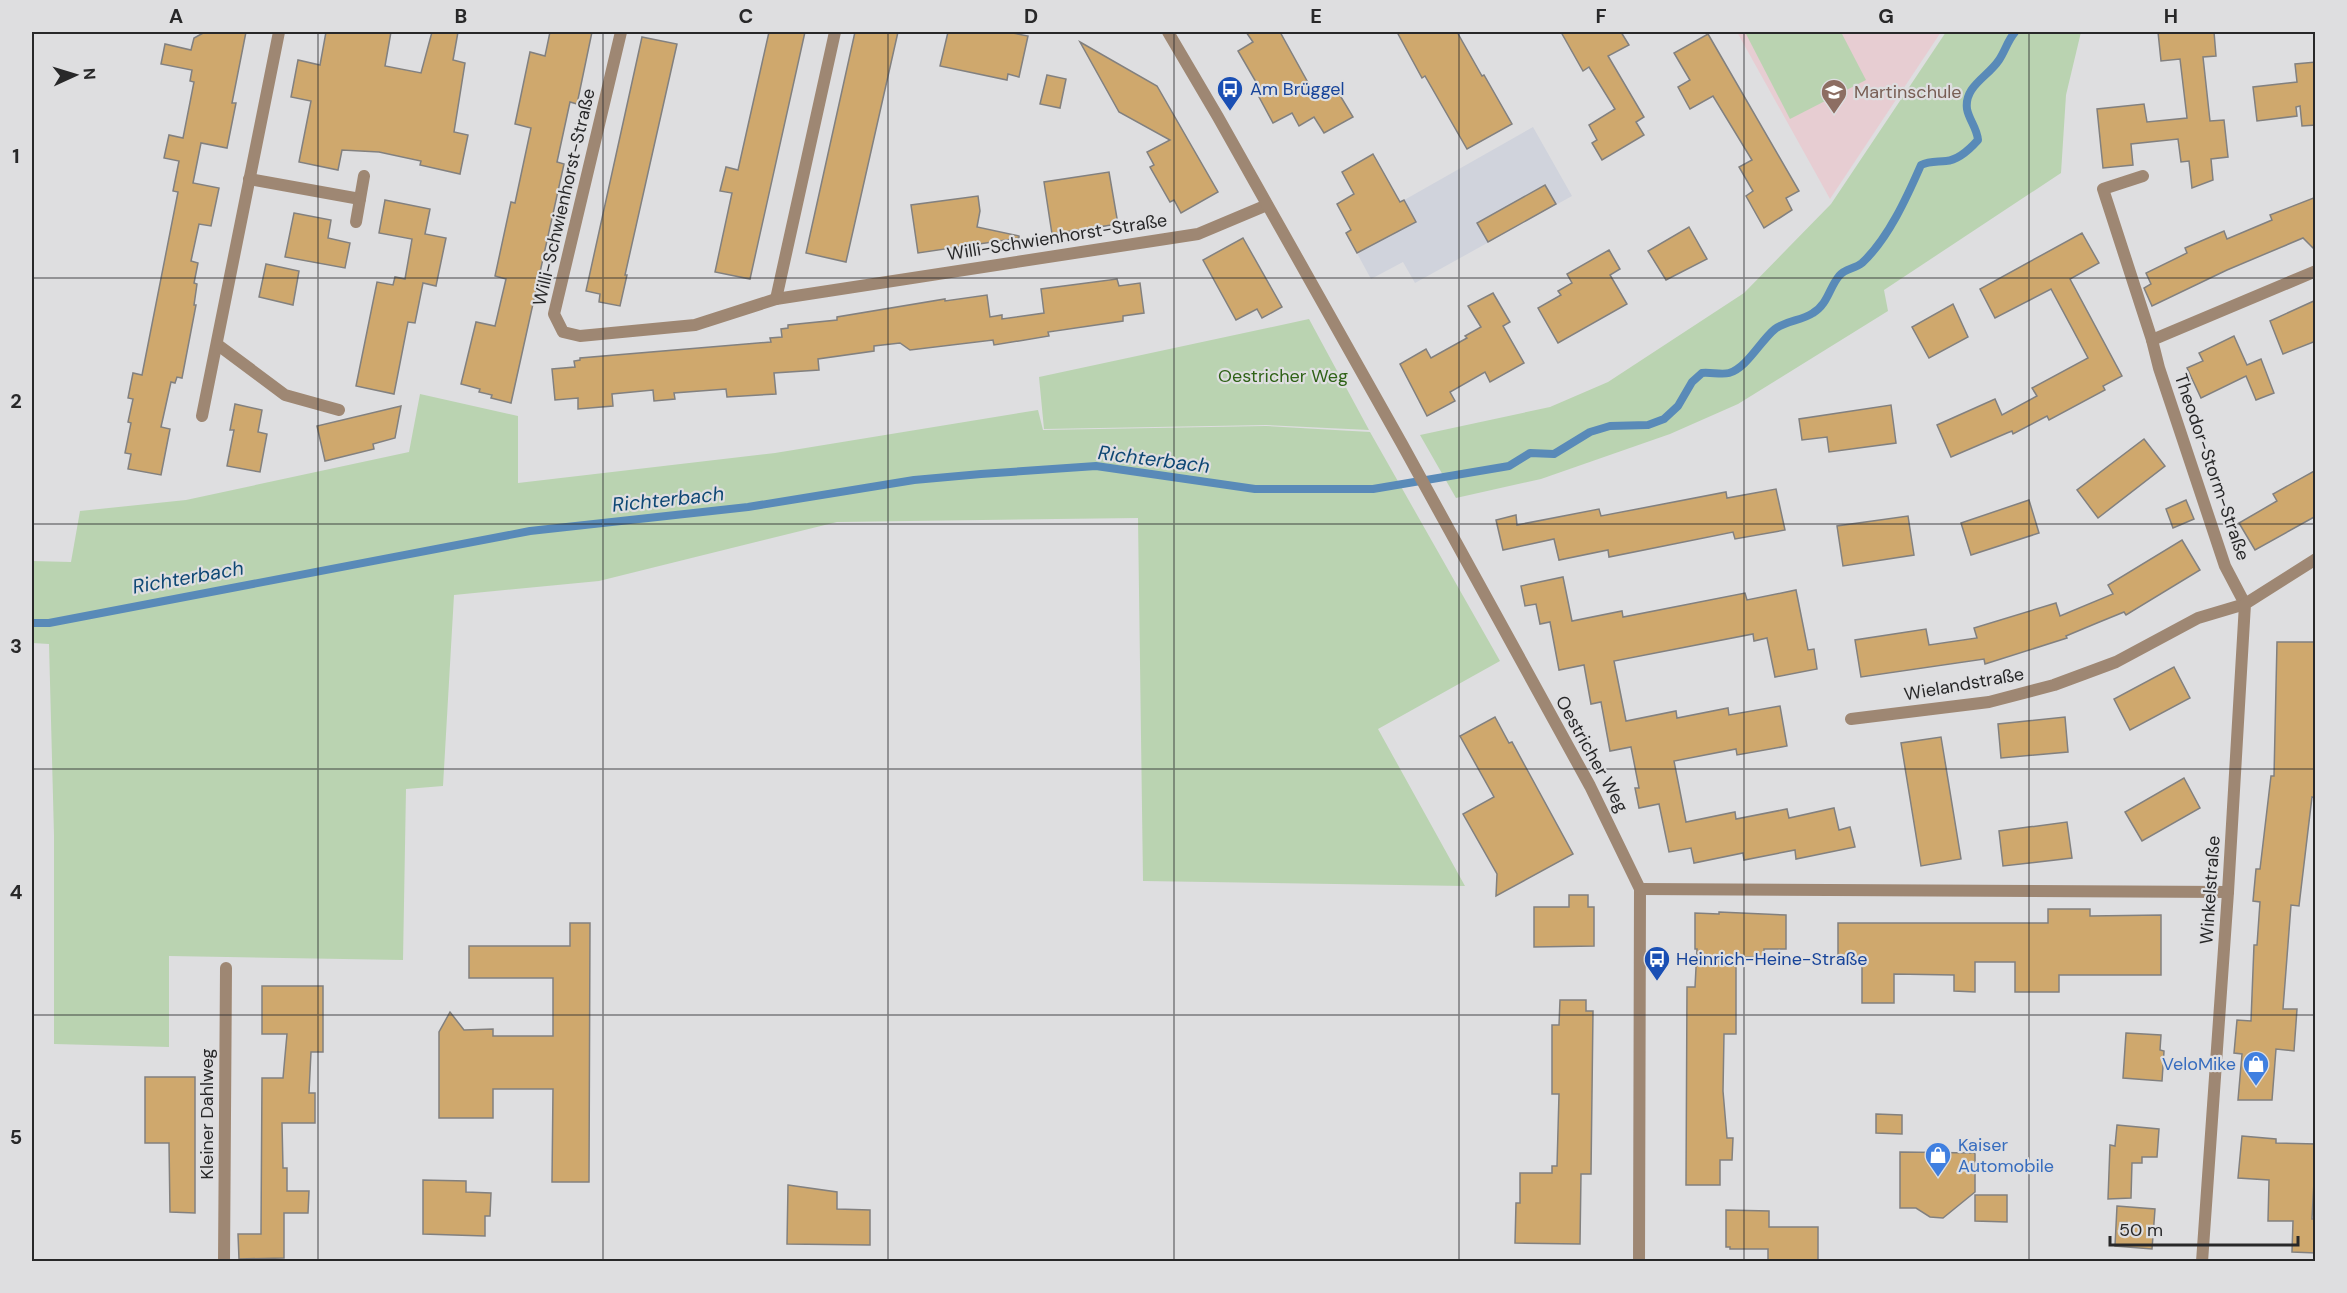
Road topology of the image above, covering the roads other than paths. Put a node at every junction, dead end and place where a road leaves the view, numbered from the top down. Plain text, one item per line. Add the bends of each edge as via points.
1 (279, 32) edge
2 (621, 32) edge
3 (835, 32) edge
4 (1168, 32) edge
5 (364, 176) dead end
6 (2143, 176) dead end
7 (249, 179) junction
8 (360, 199) junction
9 (1267, 205) junction
10 (356, 222) dead end
11 (2316, 271) edge
12 (776, 299) junction
13 (2152, 340) junction
14 (218, 345) junction
15 (339, 410) dead end
16 (202, 416) dead end
17 (2316, 559) edge
18 (2245, 604) junction
19 (1851, 719) dead end
20 (1640, 889) junction
21 (2228, 892) junction
22 (226, 968) dead end
23 (224, 1262) edge
24 (1639, 1262) edge
25 (2202, 1262) edge

1 - 7 street
2 - 12 street, Willi-Schwienhorst-Straße via 554,314 563,332 580,336 695,326
3 - 12 street
4 - 9 street, Oestricher Weg
5 - 8 street
6 - 13 street, Theodor-Storm-Straße via 2103,189
7 - 8 street
7 - 14 street
8 - 10 street
9 - 12 street, Willi-Schwienhorst-Straße via 1198,234
9 - 20 street, Oestricher Weg via 1590,786
11 - 13 street
13 - 18 street, Theodor-Storm-Straße via 2225,566
14 - 15 street via 285,395
14 - 16 street
17 - 18 street
18 - 19 street, Wielandstraße via 2198,618 2116,662 2054,685 1989,702
18 - 21 street, Winkelstraße
20 - 21 street
20 - 24 street, Oestricher Weg
21 - 25 street, Winkelstraße
22 - 23 street, Kleiner Dahlweg

